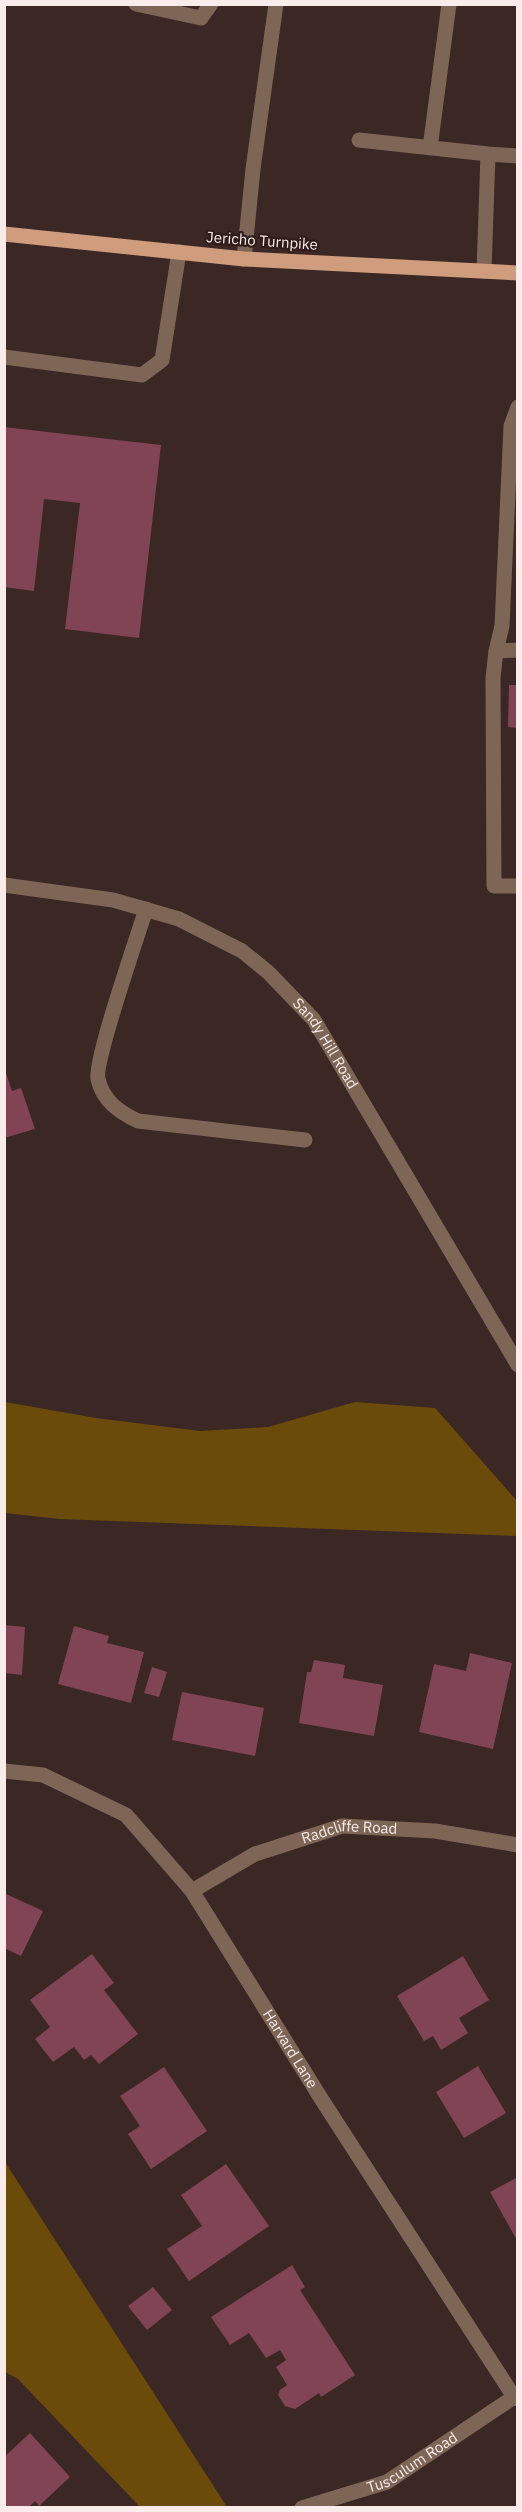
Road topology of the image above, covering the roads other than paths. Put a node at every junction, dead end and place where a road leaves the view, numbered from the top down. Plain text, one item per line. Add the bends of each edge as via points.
1 (136, 4) edge
2 (211, 4) edge
3 (276, 4) edge
4 (449, 4) edge
5 (359, 140) dead end
6 (430, 148) junction
7 (488, 154) junction
8 (518, 156) edge
9 (4, 234) edge
10 (178, 252) junction
11 (244, 259) junction
12 (484, 271) junction
13 (518, 273) edge
14 (4, 357) edge
15 (518, 407) edge
16 (518, 650) edge
17 (495, 651) junction
18 (4, 885) edge
19 (518, 886) edge
20 (146, 909) junction
21 (305, 1140) dead end
22 (518, 1365) edge
23 (4, 1771) edge
24 (518, 1845) edge
25 (192, 1891) junction
26 (515, 2398) edge
27 (302, 2508) edge

1 - 2 street via 201,18
3 - 11 street
4 - 6 street
5 - 6 street
6 - 7 street
7 - 8 street
7 - 12 street
9 - 10 main road, Jericho Turnpike
10 - 11 main road, Jericho Turnpike
10 - 14 street via 162,360 142,375
11 - 12 main road, Jericho Turnpike
12 - 13 main road, Jericho Turnpike
15 - 17 street via 511,426 502,626
16 - 17 street
17 - 19 street via 494,886
18 - 20 street, Sandy Hill Road via 113,900
20 - 21 street via 103,1051 98,1077 105,1094 118,1112 138,1121
20 - 22 street, Sandy Hill Road via 179,919 242,951 314,1020
23 - 25 street, Harvard Lane via 43,1775 126,1815
24 - 25 street, Radcliffe Road via 435,1831 342,1826 255,1854
25 - 26 street, Harvard Lane
26 - 27 street, Tusculum Road via 387,2482

